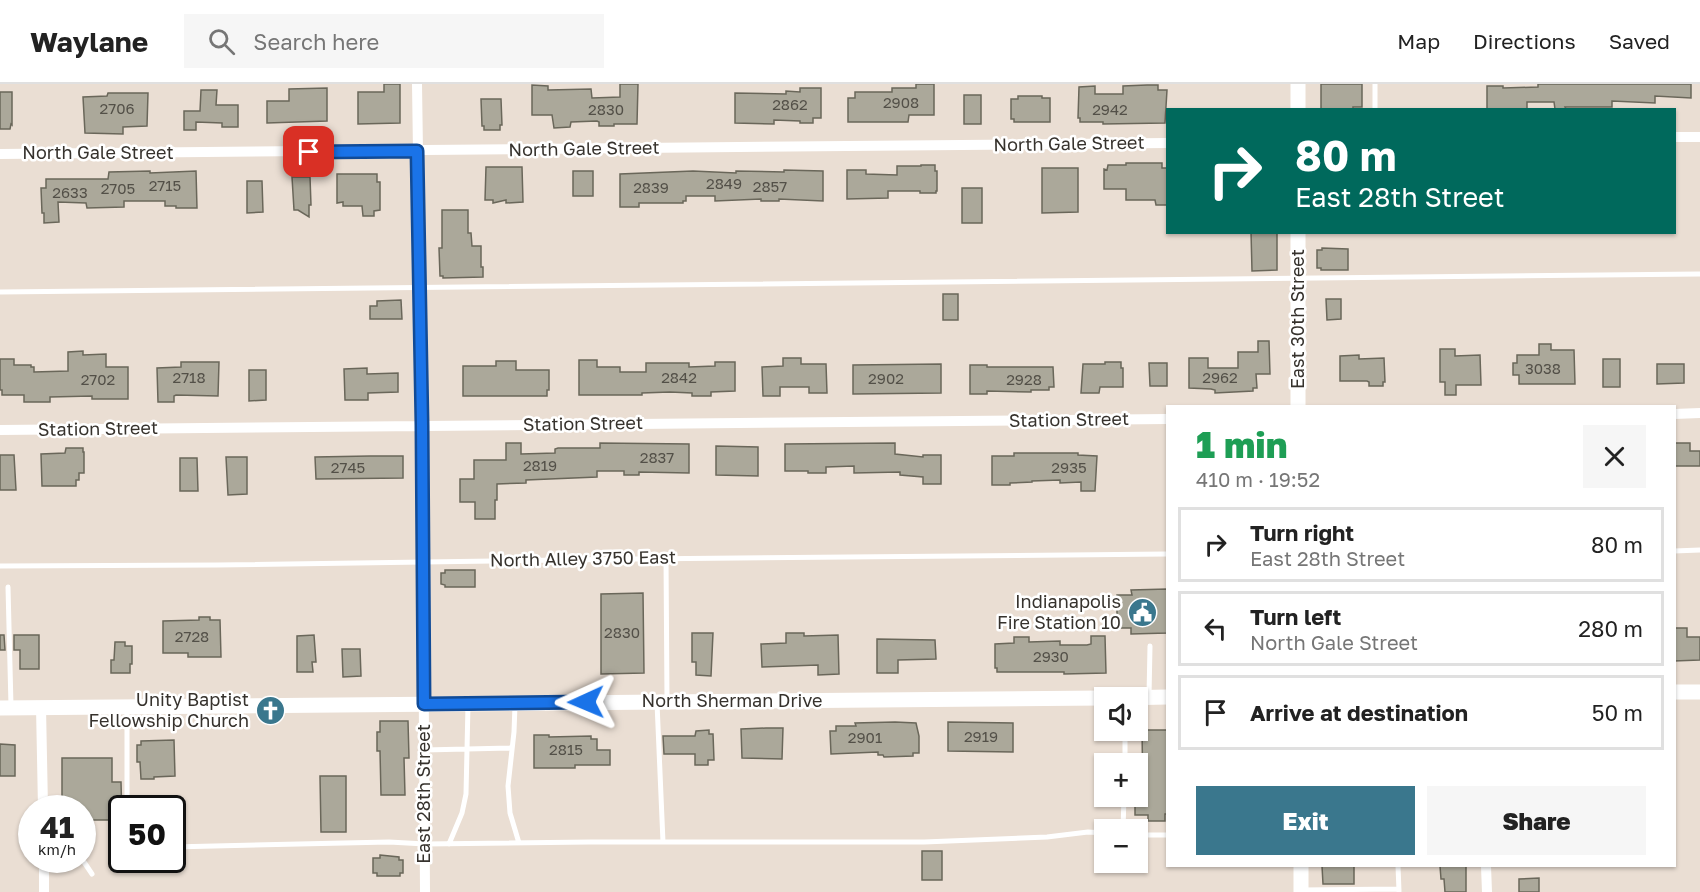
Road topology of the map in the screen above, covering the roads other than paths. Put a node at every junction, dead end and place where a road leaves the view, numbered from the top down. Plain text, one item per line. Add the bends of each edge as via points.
1 (417, 84) edge
2 (1298, 84) edge
3 (1375, 84) edge
4 (1298, 108) edge
5 (1375, 108) edge
6 (1676, 137) edge
7 (1700, 137) edge
8 (1166, 143) edge
9 (417, 151) junction
10 (0, 154) edge
11 (1298, 234) edge
12 (1700, 274) edge
13 (1298, 279) junction
14 (419, 287) junction
15 (0, 292) edge
16 (1298, 405) edge
17 (1700, 413) edge
18 (1676, 414) edge
19 (1166, 419) edge
20 (422, 425) junction
21 (0, 430) edge
22 (1700, 550) edge
23 (1676, 551) edge
24 (1166, 554) edge
25 (666, 558) junction
26 (423, 561) junction
27 (0, 566) edge
28 (8, 588) dead end
29 (1150, 646) dead end
30 (1676, 692) edge
31 (1700, 692) edge
32 (1149, 697) joint
33 (1166, 697) edge
34 (1094, 698) edge
35 (662, 701) junction
36 (515, 703) junction
37 (424, 704) junction
38 (468, 704) junction
39 (127, 706) junction
40 (41, 707) junction
41 (6, 708) edge
42 (512, 748) junction
43 (424, 750) junction
44 (467, 750) junction
45 (43, 795) edge
46 (127, 795) edge
47 (1094, 832) edge
48 (1148, 835) edge
49 (1166, 836) edge
50 (663, 842) junction
51 (519, 843) junction
52 (425, 844) junction
53 (449, 844) junction
54 (186, 847) edge
55 (1301, 867) edge
56 (1398, 867) edge
57 (1486, 867) edge
58 (44, 873) edge
59 (1399, 890) edge
60 (1301, 891) edge
61 (44, 892) edge
62 (425, 892) edge
63 (1487, 892) edge

1 - 9 street, East 28th Street
2 - 4 main road
3 - 5 lane
6 - 7 street
8 - 9 street, North Gale Street
9 - 10 street, North Gale Street
9 - 14 street, East 28th Street
11 - 13 main road, East 30th Street
12 - 13 lane
13 - 14 lane
13 - 16 main road, East 30th Street
14 - 15 lane
14 - 20 street, East 28th Street
17 - 18 street
19 - 20 street, Station Street
20 - 21 street, Station Street
20 - 26 street, East 28th Street
22 - 23 lane
24 - 25 lane, North Alley 3750 East
25 - 26 lane, North Alley 3750 East
25 - 35 lane
26 - 27 lane, North Alley 3750 East
26 - 37 street, East 28th Street
28 - 41 lane
29 - 32 lane
30 - 31 main road
32 - 33 main road
34 - 35 main road, North Sherman Drive
35 - 36 main road, North Sherman Drive
35 - 50 lane
36 - 38 main road, North Sherman Drive
36 - 42 lane
37 - 38 main road, North Sherman Drive
37 - 39 main road, North Sherman Drive
37 - 43 street, East 28th Street
38 - 44 lane
39 - 40 main road, North Sherman Drive
39 - 46 lane
40 - 41 main road, North Sherman Drive
40 - 45 street
42 - 44 lane
42 - 51 lane via 508,786 510,813
43 - 44 lane
43 - 52 street, East 28th Street
44 - 53 lane via 466,794
47 - 50 lane via 924,843
48 - 49 lane
50 - 51 lane
51 - 53 lane
52 - 53 lane
52 - 54 lane
52 - 62 street, East 28th Street
55 - 60 main road
56 - 59 lane
57 - 63 street
58 - 61 street
59 - 60 lane

